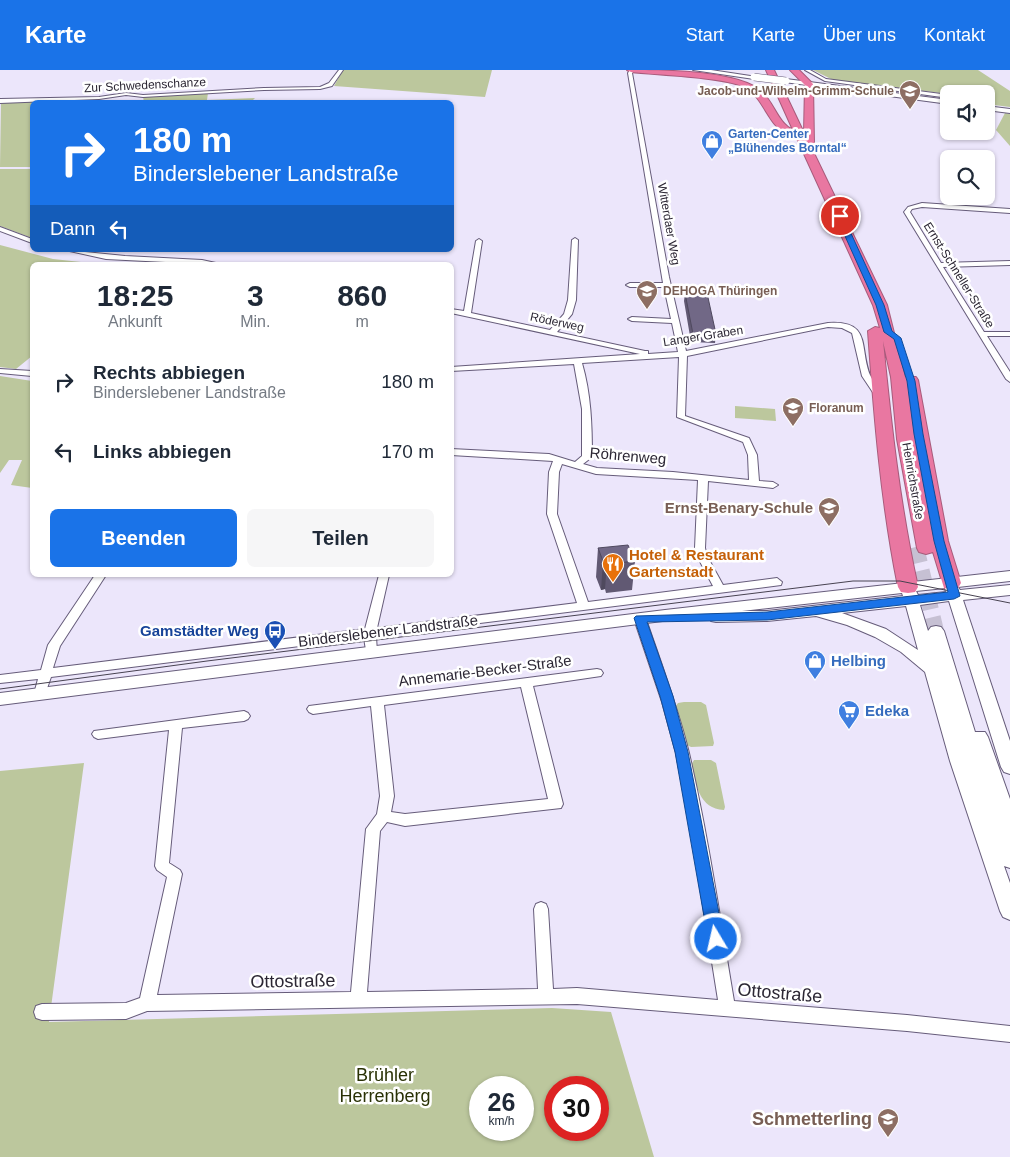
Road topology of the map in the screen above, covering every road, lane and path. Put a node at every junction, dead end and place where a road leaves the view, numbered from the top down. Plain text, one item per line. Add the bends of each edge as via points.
1 (341, 70) edge
2 (632, 70) edge
3 (696, 70) edge
4 (770, 70) edge
5 (794, 70) edge
6 (807, 70) edge
7 (742, 72) edge
8 (724, 74) joint
9 (762, 75) edge
10 (809, 84) junction
11 (940, 95) edge
12 (30, 100) edge
13 (33, 100) edge
14 (0, 101) edge
15 (940, 101) edge
16 (995, 109) edge
17 (1010, 111) edge
18 (790, 132) junction
19 (808, 148) junction
20 (1010, 211) edge
21 (0, 229) edge
22 (30, 240) edge
23 (575, 240) dead end
24 (479, 242) dead end
25 (75, 252) edge
26 (200, 262) edge
27 (1010, 263) edge
28 (939, 265) junction
29 (630, 285) dead end
30 (667, 285) junction
31 (454, 312) edge
32 (467, 314) junction
33 (632, 319) dead end
34 (675, 321) junction
35 (553, 332) junction
36 (882, 332) junction
37 (983, 334) junction
38 (1010, 334) edge
39 (683, 354) junction
40 (658, 356) junction
41 (577, 361) junction
42 (454, 369) edge
43 (0, 370) edge
44 (30, 374) edge
45 (1010, 379) edge
46 (879, 395) junction
47 (454, 452) edge
48 (558, 461) junction
49 (575, 466) junction
50 (703, 478) junction
51 (754, 483) junction
52 (773, 485) dead end
53 (921, 547) tunnel mouth
54 (1010, 576) edge
55 (100, 577) edge
56 (384, 577) edge
57 (777, 582) dead end
58 (720, 589) junction
59 (952, 589) junction
60 (1010, 590) edge
61 (910, 593) junction
62 (584, 607) junction
63 (810, 610) junction
64 (640, 618) junction
65 (370, 633) junction
66 (371, 653) junction
67 (930, 668) junction
68 (46, 673) junction
69 (597, 673) dead end
70 (0, 679) edge
71 (526, 682) junction
72 (40, 694) junction
73 (0, 699) edge
74 (377, 701) junction
75 (314, 709) dead end
76 (244, 716) dead end
77 (176, 725) junction
78 (98, 734) dead end
79 (1010, 766) edge
80 (384, 816) junction
81 (1010, 825) edge
82 (1010, 860) edge
83 (541, 909) dead end
84 (1010, 911) edge
85 (546, 996) junction
86 (358, 1000) junction
87 (147, 1003) junction
88 (726, 1009) junction
89 (42, 1012) dead end
90 (1010, 1034) edge

1 - 13 street, Zur Schwedenschanze via 333,84 320,88
2 - 18 highway via 725,79 748,86 760,94 783,129
2 - 30 street, Witterdaer Weg via 630,74
3 - 8 main road
4 - 19 highway, Heinrichstraße
5 - 10 highway
6 - 11 street via 825,80
7 - 8 highway
7 - 10 main road, bridge via 754,77
9 - 18 highway, Heinrichstraße
10 - 15 main road
10 - 19 highway
12 - 14 street, Zur Schwedenschanze
16 - 17 main road
18 - 36 highway, Heinrichstraße
19 - 36 highway, Heinrichstraße via 880,305
20 - 28 street, Ernst-Schneller-Straße via 922,205 910,208 908,214
21 - 22 street
23 - 35 street via 572,300 568,314
24 - 32 street
25 - 26 street
27 - 28 street
28 - 37 street, Ernst-Schneller-Straße
29 - 30 street
30 - 34 street, Witterdaer Weg
31 - 32 street, Röderweg
32 - 35 street, Röderweg
33 - 34 street
34 - 39 street, Witterdaer Weg
35 - 40 street, Röderweg
36 - 46 highway
36 - 53 highway, Heinrichstraße via 898,377
36 - 59 highway via 898,338 911,381 939,541
37 - 38 street
37 - 45 street, Ernst-Schneller-Straße
39 - 40 street, Langer Graben
39 - 46 street, Langer Graben via 819,326 848,326 856,332 866,376
39 - 51 street, Witterdaer Weg via 681,417 746,440 753,451
40 - 41 street, Langer Graben
41 - 42 street, Langer Graben
41 - 49 street via 587,396 588,431 587,457
43 - 44 street
46 - 61 highway via 902,563
47 - 48 street, Röhrenweg via 549,457
48 - 49 street, Röhrenweg
48 - 62 street via 554,472 552,514
49 - 50 street, Röhrenweg via 596,471
50 - 51 street, Röhrenweg
50 - 58 street via 700,548
51 - 52 street, Röhrenweg
54 - 59 main road, Binderslebener Landstraße
55 - 68 street via 54,645
56 - 65 street
57 - 58 street, Binderslebener Landstraße
58 - 62 street, Binderslebener Landstraße
59 - 60 main road, Binderslebener Landstraße
59 - 61 main road, Binderslebener Landstraße
59 - 79 main road
61 - 63 main road, Binderslebener Landstraße
61 - 64 main road, Binderslebener Landstraße
61 - 67 main road
62 - 65 street, Binderslebener Landstraße
63 - 64 main road, Binderslebener Landstraße via 745,617
63 - 67 main road via 880,632 906,647
64 - 66 main road, Binderslebener Landstraße
64 - 88 street via 682,752
65 - 66 street
65 - 68 street, Binderslebener Landstraße
66 - 72 main road, Binderslebener Landstraße
67 - 84 main road
68 - 70 street, Binderslebener Landstraße
68 - 72 street
69 - 71 street, Annemarie-Becker-Straße
71 - 74 street, Annemarie-Becker-Straße
71 - 80 street via 556,804 405,820
72 - 73 main road, Binderslebener Landstraße
74 - 75 street, Annemarie-Becker-Straße
74 - 80 street via 387,796
76 - 77 street
77 - 78 street
77 - 87 street via 162,866 175,874
80 - 86 street via 373,829
81 - 82 main road via 941,631 986,794
83 - 85 street
85 - 86 street, Ottostraße
85 - 88 street, Ottostraße
86 - 87 street, Ottostraße
87 - 89 street, Ottostraße via 126,1011
88 - 90 street, Ottostraße

